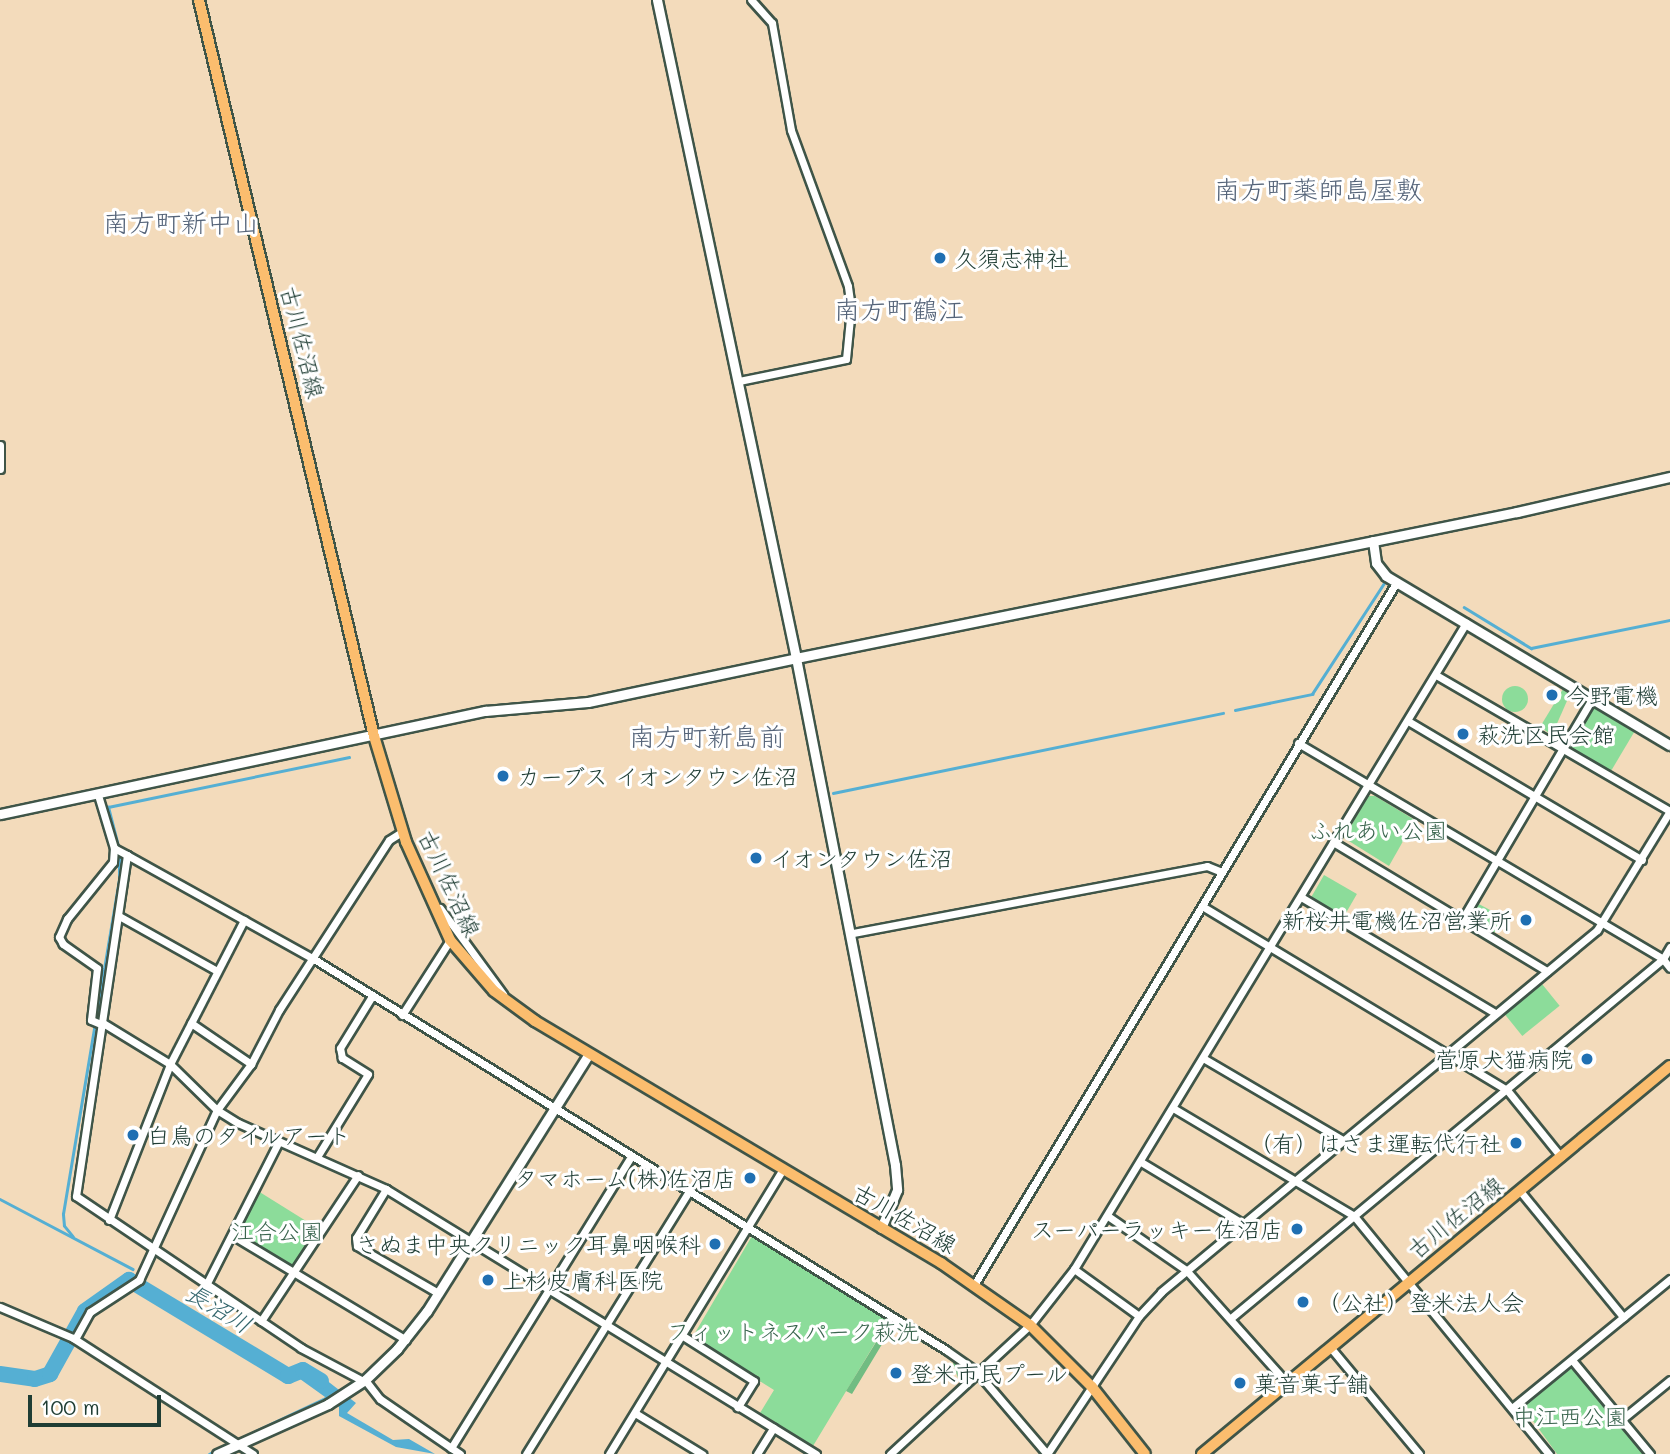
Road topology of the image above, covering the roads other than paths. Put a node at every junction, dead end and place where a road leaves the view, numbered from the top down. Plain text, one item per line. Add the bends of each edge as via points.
1 (199, 0) edge
2 (657, 0) edge
3 (751, 0) edge
4 (739, 381) junction
5 (0, 445) edge
6 (0, 470) edge
7 (1670, 477) edge
8 (1373, 541) junction
9 (1396, 583) junction
10 (1466, 623) junction
11 (796, 659) junction
12 (1436, 675) junction
13 (1592, 699) junction
14 (1408, 721) junction
15 (374, 736) junction
16 (1298, 743) junction
17 (1670, 745) edge
18 (1562, 750) junction
19 (1368, 782) junction
20 (98, 795) junction
21 (1535, 796) junction
22 (1670, 811) edge
23 (0, 814) edge
24 (402, 832) junction
25 (1333, 842) junction
26 (120, 851) junction
27 (1496, 860) junction
28 (1642, 860) junction
29 (418, 872) junction
30 (1222, 872) junction
31 (1301, 897) junction
32 (1202, 906) junction
33 (119, 916) junction
34 (1463, 918) junction
35 (244, 919) junction
36 (1603, 924) junction
37 (853, 933) junction
38 (450, 940) junction
39 (1670, 947) edge
40 (1269, 950) junction
41 (314, 959) junction
42 (1663, 959) junction
43 (1670, 968) edge
44 (218, 971) junction
45 (1547, 971) junction
46 (372, 996) junction
47 (514, 1006) junction
48 (1495, 1013) junction
49 (402, 1015) junction
50 (191, 1023) junction
51 (99, 1024) junction
52 (1446, 1052) junction
53 (589, 1054) junction
54 (1203, 1058) junction
55 (170, 1064) junction
56 (251, 1065) junction
57 (1670, 1066) edge
58 (1507, 1090) junction
59 (1173, 1108) junction
60 (217, 1110) junction
61 (553, 1110) junction
62 (1342, 1139) junction
63 (279, 1141) junction
64 (317, 1157) junction
65 (1561, 1157) junction
66 (630, 1158) junction
67 (1141, 1162) junction
68 (782, 1171) junction
69 (358, 1175) junction
70 (1293, 1179) junction
71 (386, 1189) junction
72 (1520, 1191) junction
73 (688, 1193) junction
74 (1108, 1216) junction
75 (1354, 1216) junction
76 (109, 1220) junction
77 (1242, 1223) junction
78 (881, 1228) junction
79 (747, 1229) junction
80 (232, 1235) junction
81 (471, 1238) junction
82 (154, 1250) junction
83 (1074, 1269) junction
84 (1186, 1270) junction
85 (294, 1272) junction
86 (1670, 1279) edge
87 (1409, 1282) junction
88 (206, 1285) junction
89 (974, 1285) junction
90 (549, 1287) junction
91 (438, 1293) junction
92 (0, 1307) edge
93 (1139, 1316) junction
94 (1623, 1317) junction
95 (1231, 1318) junction
96 (261, 1321) junction
97 (607, 1323) junction
98 (1030, 1325) junction
99 (683, 1336) junction
100 (72, 1337) junction
101 (406, 1340) junction
102 (1330, 1347) junction
103 (1572, 1360) junction
104 (667, 1362) junction
105 (977, 1372) junction
106 (1670, 1380) edge
107 (361, 1382) junction
108 (1287, 1383) junction
109 (1092, 1387) junction
110 (738, 1407) junction
111 (1512, 1408) junction
112 (635, 1413) junction
113 (1621, 1420) junction
114 (773, 1428) junction
115 (237, 1444) junction
116 (689, 1446) junction
117 (451, 1448) junction
118 (217, 1454) edge
119 (253, 1454) edge
120 (460, 1454) edge
121 (526, 1454) edge
122 (610, 1454) edge
123 (684, 1454) edge
124 (702, 1454) edge
125 (757, 1454) edge
126 (816, 1454) edge
127 (890, 1454) edge
128 (1047, 1454) edge
129 (1144, 1454) edge
130 (1202, 1454) edge
131 (1419, 1454) edge
132 (1549, 1454) edge
133 (1650, 1454) edge

1 - 15 main road, 古川佐沼線
2 - 4 street
3 - 4 street via 772,23 792,130 848,286 851,308 846,359
4 - 11 street
5 - 6 street
7 - 8 street
8 - 9 street via 1376,563
8 - 11 street
9 - 10 street
9 - 16 street
10 - 12 street
10 - 13 street
11 - 15 street via 589,702 485,711
11 - 37 street
12 - 14 street
12 - 18 street
13 - 17 street
13 - 18 street
14 - 19 street
14 - 21 street
15 - 20 street
15 - 24 main road, 古川佐沼線
16 - 19 street
16 - 30 street
18 - 21 street
18 - 22 street
19 - 25 street
19 - 27 street
20 - 23 street
20 - 26 street
21 - 27 street
21 - 28 street
22 - 28 street
24 - 29 main road, 古川佐沼線
24 - 41 street via 389,841
25 - 31 street
25 - 34 street
26 - 33 street
26 - 35 street
26 - 51 street via 59,936 63,944 97,968
27 - 34 street
27 - 36 street
28 - 36 street
29 - 38 main road, 古川佐沼線
29 - 47 street via 458,938 469,943 470,954
30 - 32 street
30 - 37 street via 1207,866
31 - 40 street
31 - 48 street
32 - 40 street
32 - 89 street
33 - 44 street
33 - 51 street
34 - 45 street
35 - 41 street
35 - 44 street
36 - 42 street
36 - 45 street
37 - 78 street via 895,1165 897,1190
38 - 47 main road, 古川佐沼線
38 - 49 street
39 - 42 street
40 - 52 street
40 - 54 street
41 - 46 street
41 - 56 street via 279,1010
42 - 43 street
42 - 58 street
44 - 50 street
45 - 48 street
46 - 49 street
46 - 64 street via 340,1048 342,1058 368,1074
47 - 53 main road, 古川佐沼線
48 - 52 street
49 - 61 street
50 - 55 street
50 - 56 street
51 - 55 street
51 - 76 street via 75,1193
52 - 58 street
52 - 62 street
53 - 61 street
53 - 68 main road, 古川佐沼線
54 - 59 street
54 - 62 street
55 - 60 street
55 - 76 street
56 - 60 street
57 - 65 main road, 古川佐沼線
58 - 65 street
58 - 75 street
59 - 67 street
59 - 70 street
60 - 63 street
60 - 82 street
61 - 66 street
61 - 81 street
62 - 70 street
63 - 64 street
63 - 80 street
64 - 69 street
65 - 72 main road, 古川佐沼線
66 - 73 street
66 - 90 street
67 - 74 street
67 - 77 street
68 - 78 main road, 古川佐沼線
68 - 79 street
69 - 71 street
69 - 85 street
70 - 75 street
70 - 77 street
71 - 81 street
71 - 91 street via 356,1238 357,1246
72 - 87 main road, 古川佐沼線
72 - 94 street
73 - 79 street
73 - 97 street
74 - 83 street
74 - 84 street
75 - 87 street
75 - 95 street
76 - 82 street
77 - 84 street
78 - 89 main road, 古川佐沼線
79 - 99 street
79 - 105 street
80 - 85 street
80 - 88 street
81 - 90 street
81 - 91 street
82 - 88 street
82 - 100 street via 136,1283 96,1307
83 - 93 street
83 - 98 street
84 - 93 street
84 - 95 street
85 - 96 street
85 - 101 street
86 - 94 street
87 - 102 main road, 古川佐沼線
87 - 111 street
88 - 96 street
89 - 98 main road, 古川佐沼線
90 - 97 street
90 - 117 street
91 - 101 street
92 - 100 street
93 - 109 street
94 - 103 street
95 - 108 street
96 - 107 street
97 - 104 street
97 - 121 street
98 - 105 street
98 - 109 main road, 古川佐沼線
99 - 104 street
99 - 110 street via 754,1381
100 - 115 street
101 - 107 street
102 - 108 main road, 古川佐沼線
102 - 131 street
103 - 111 street
103 - 113 street
104 - 110 street
104 - 112 street
105 - 127 street
105 - 128 street
106 - 113 street
107 - 115 street via 328,1404
107 - 117 street
108 - 130 main road, 古川佐沼線
109 - 128 street
109 - 129 main road, 古川佐沼線
110 - 114 street
111 - 132 street
112 - 116 street
112 - 122 street
113 - 133 street
114 - 125 street
114 - 126 street
115 - 118 street
115 - 119 street
116 - 123 street
116 - 124 street
117 - 120 street

